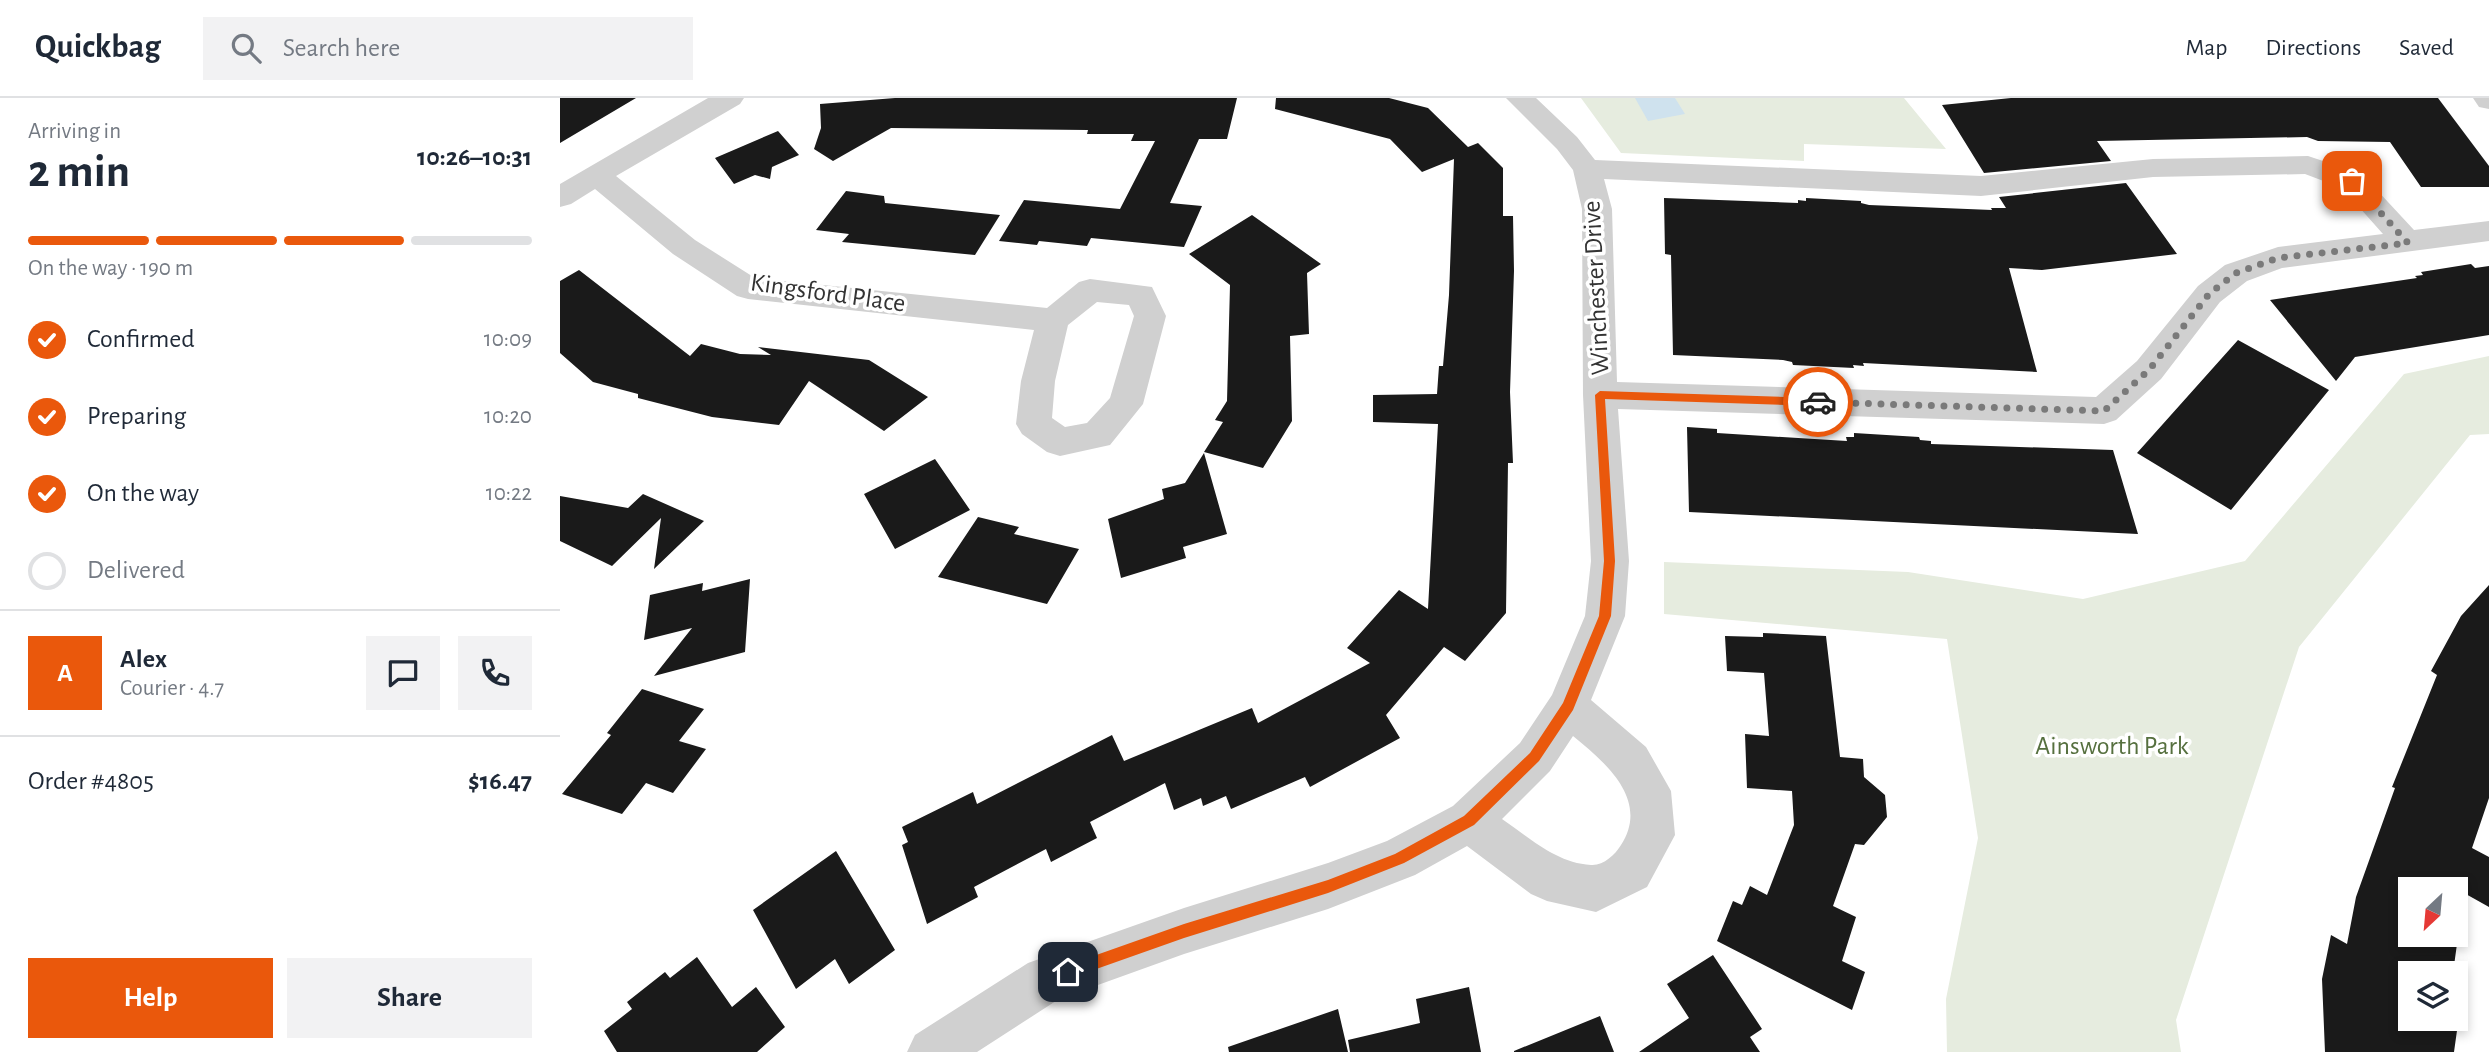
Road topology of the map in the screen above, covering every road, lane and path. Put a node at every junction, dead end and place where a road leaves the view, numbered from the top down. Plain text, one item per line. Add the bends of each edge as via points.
1 (730, 98) edge
2 (1520, 98) edge
3 (1587, 169) junction
4 (596, 175) junction
5 (560, 197) edge
6 (2489, 231) edge
7 (2408, 243) junction
8 (1053, 320) junction
9 (1600, 395) junction
10 (1568, 706) junction
11 (1469, 821) junction
12 (932, 1052) edge

1 - 4 street
2 - 3 street, Winchester Drive
3 - 7 street via 1981,186 2153,168 2308,165 2352,181
3 - 9 street, Winchester Drive via 1597,209
4 - 5 street
4 - 8 street, Kingsford Place via 684,247 748,288
6 - 7 street
7 - 9 street via 2278,258 2236,273 2209,294 2149,370 2104,411
8 - 8 street via 1038,381 1034,424 1060,442 1098,435 1126,404 1150,316 1141,295 1090,290
9 - 10 street, Winchester Drive via 1610,561 1605,616
10 - 11 street, Winchester Drive via 1535,757
10 - 11 street via 1631,761 1649,792 1653,835 1631,871 1596,889 1547,878
11 - 12 street, Winchester Drive via 1399,859 1328,887 1184,931 1045,981

